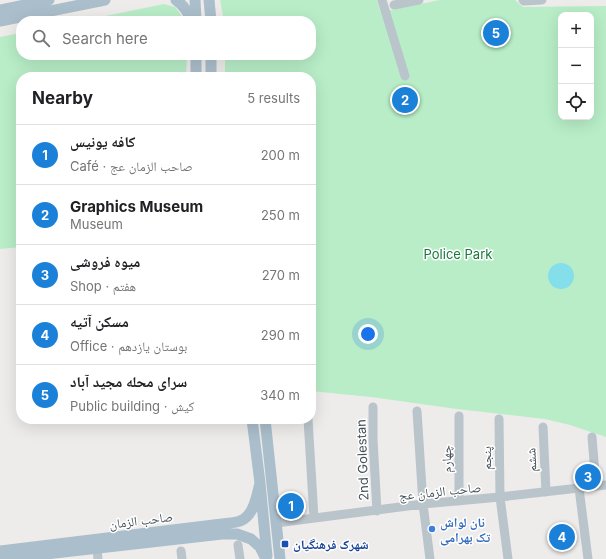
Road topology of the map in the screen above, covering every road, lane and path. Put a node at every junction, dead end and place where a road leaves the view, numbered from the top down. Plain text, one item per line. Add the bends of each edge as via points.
1 (49, 0) edge
2 (105, 0) edge
3 (176, 0) edge
4 (195, 0) edge
5 (209, 0) edge
6 (382, 0) edge
7 (419, 0) edge
8 (523, 0) edge
9 (542, 0) edge
10 (24, 2) edge
11 (394, 5) dead end
12 (0, 10) edge
13 (25, 16) edge
14 (190, 16) edge
15 (196, 16) edge
16 (211, 16) edge
17 (16, 18) edge
18 (0, 21) edge
19 (196, 60) edge
20 (211, 60) edge
21 (196, 72) edge
22 (211, 72) edge
23 (405, 76) dead end
24 (373, 407) dead end
25 (417, 411) dead end
26 (458, 416) dead end
27 (499, 419) dead end
28 (253, 424) edge
29 (266, 424) edge
30 (308, 424) edge
31 (543, 427) dead end
32 (592, 438) dead end
33 (260, 483) junction
34 (606, 485) edge
35 (596, 486) junction
36 (579, 488) junction
37 (546, 492) junction
38 (500, 497) junction
39 (459, 501) junction
40 (423, 504) junction
41 (377, 511) junction
42 (314, 518) junction
43 (241, 521) junction
44 (276, 523) junction
45 (238, 540) junction
46 (0, 550) edge
47 (98, 554) edge
48 (2, 559) edge
49 (240, 559) edge
50 (266, 559) edge
51 (280, 559) edge
52 (430, 559) edge
53 (508, 559) edge
54 (588, 559) edge

1 - 10 main road
2 - 13 main road
3 - 14 main road
4 - 15 main road
5 - 16 main road
6 - 23 street
7 - 11 street
8 - 9 street
10 - 12 main road
17 - 18 main road
19 - 21 main road
20 - 22 main road
24 - 41 street, 2nd Golestan
25 - 40 street
26 - 39 street, چهارم
27 - 38 street, پنجم
28 - 33 main road
29 - 44 main road
30 - 42 street
31 - 37 street, ششم
32 - 35 street
33 - 43 main road via 256,502
33 - 50 main road
34 - 35 street, صاحب الزمان عج
35 - 36 street, صاحب الزمان عج
36 - 37 street, صاحب الزمان عج
36 - 54 street
37 - 38 street, صاحب الزمان عج
38 - 39 street, صاحب الزمان عج
38 - 53 street, پنجم
39 - 40 street, صاحب الزمان عج
40 - 41 street, صاحب الزمان عج
40 - 52 street
41 - 42 street, صاحب الزمان عج
42 - 44 street, صاحب الزمان عج
43 - 45 main road via 247,523 247,528
43 - 46 main road, صاحب الزمان
44 - 51 main road
45 - 47 main road, صاحب الزمان via 222,534
45 - 49 street
45 - 50 main road, صاحب الزمان via 251,539 260,547
47 - 48 main road, صاحب الزمان

